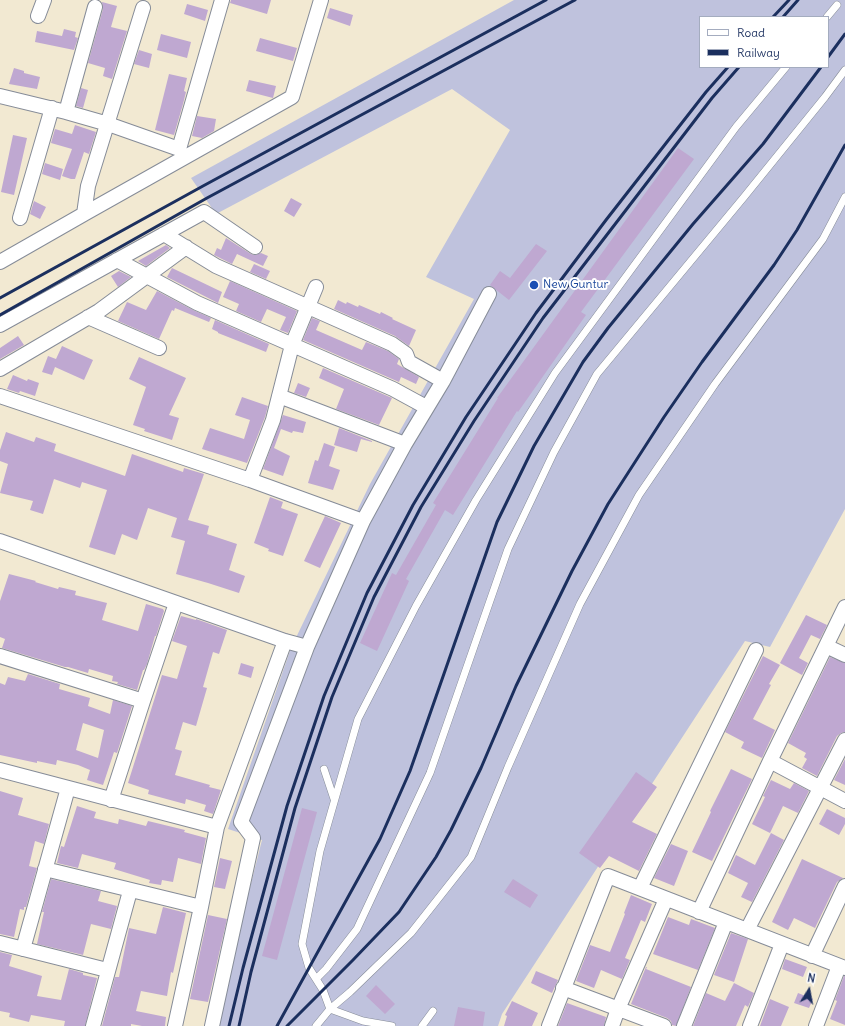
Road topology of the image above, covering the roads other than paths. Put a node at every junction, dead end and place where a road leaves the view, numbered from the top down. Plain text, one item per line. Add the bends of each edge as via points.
1 (44, 0) edge
2 (222, 0) edge
3 (322, 0) edge
4 (837, 4) dead end
5 (94, 7) dead end
6 (143, 8) dead end
7 (38, 16) dead end
8 (828, 16) edge
9 (785, 68) edge
10 (845, 70) edge
11 (0, 96) edge
12 (52, 108) junction
13 (66, 112) junction
14 (108, 124) junction
15 (845, 197) edge
16 (84, 214) junction
17 (20, 218) dead end
18 (164, 234) junction
19 (186, 247) junction
20 (255, 247) dead end
21 (117, 260) junction
22 (0, 262) edge
23 (146, 276) junction
24 (316, 287) dead end
25 (489, 294) dead end
26 (308, 306) junction
27 (88, 317) junction
28 (0, 325) edge
29 (292, 345) junction
30 (159, 348) dead end
31 (0, 369) edge
32 (443, 381) junction
33 (0, 396) edge
34 (280, 396) junction
35 (426, 407) junction
36 (405, 444) junction
37 (250, 480) junction
38 (363, 521) junction
39 (0, 541) edge
40 (176, 603) junction
41 (845, 607) edge
42 (285, 641) junction
43 (307, 646) junction
44 (826, 646) junction
45 (756, 650) dead end
46 (845, 655) edge
47 (0, 656) edge
48 (142, 701) junction
49 (845, 740) edge
50 (770, 761) junction
51 (324, 768) dead end
52 (0, 770) edge
53 (68, 788) junction
54 (820, 788) junction
55 (334, 799) junction
56 (111, 800) junction
57 (845, 801) edge
58 (217, 827) junction
59 (45, 869) junction
60 (845, 886) edge
61 (640, 888) junction
62 (130, 891) junction
63 (666, 899) junction
64 (201, 907) junction
65 (699, 912) junction
66 (726, 922) junction
67 (747, 930) junction
68 (0, 943) edge
69 (782, 944) junction
70 (23, 949) junction
71 (812, 956) junction
72 (842, 967) edge
73 (107, 970) junction
74 (316, 979) junction
75 (563, 988) junction
76 (330, 1009) junction
77 (618, 1009) junction
78 (433, 1011) dead end
79 (93, 1026) edge
80 (175, 1026) edge
81 (212, 1026) edge
82 (316, 1026) edge
83 (392, 1026) edge
84 (422, 1026) edge
85 (549, 1026) edge
86 (612, 1026) edge
87 (664, 1026) edge
88 (684, 1026) edge
89 (750, 1026) edge
90 (816, 1026) edge

1 - 7 street
2 - 14 street via 179,149
3 - 16 street via 292,97
4 - 8 lane
5 - 13 street
6 - 14 street
9 - 55 lane via 736,127 555,373 476,500 416,606 358,719
10 - 74 lane via 744,197 597,374 554,452 508,548 430,773 357,928
11 - 12 street
12 - 13 street
12 - 17 street
13 - 14 street
14 - 16 street via 88,186
15 - 76 lane via 823,239 716,384 639,495 580,604 471,857 411,933
16 - 22 street
18 - 19 street
18 - 20 street via 204,212
18 - 21 street
19 - 23 street
19 - 26 street via 216,266
21 - 23 street
21 - 28 street
23 - 27 street
23 - 29 street via 197,303
24 - 26 street
25 - 32 street
26 - 29 street
26 - 32 street via 392,344 406,354 409,362
27 - 30 street
27 - 31 street
29 - 34 street
29 - 35 street via 393,389
32 - 35 street
33 - 37 street
34 - 36 street
34 - 37 street
35 - 36 street
36 - 38 street
37 - 38 street
38 - 43 street
39 - 40 street
40 - 42 street
40 - 48 street
41 - 44 street
42 - 43 street
42 - 58 street
43 - 81 street via 241,822 253,838
44 - 46 street
44 - 50 street
45 - 61 street
47 - 48 street
48 - 56 street
49 - 54 street
50 - 54 street
50 - 65 street
51 - 55 lane
52 - 53 street
53 - 56 street
53 - 59 street
54 - 57 street
54 - 67 street
55 - 74 lane via 320,851 302,944 309,968
56 - 58 street
58 - 64 street
59 - 62 street
59 - 70 street
60 - 71 street
61 - 63 street
61 - 75 street via 608,876
62 - 64 street
62 - 73 street
63 - 65 street
63 - 77 street
64 - 80 street
65 - 66 street
66 - 67 street
66 - 88 street
67 - 69 street
68 - 70 street
69 - 71 street
69 - 89 street
70 - 73 street
71 - 72 street
72 - 90 street
73 - 79 street
74 - 76 lane
75 - 77 street
75 - 85 street
76 - 82 lane
76 - 83 lane via 364,1021
77 - 86 street
77 - 87 street
78 - 84 lane

